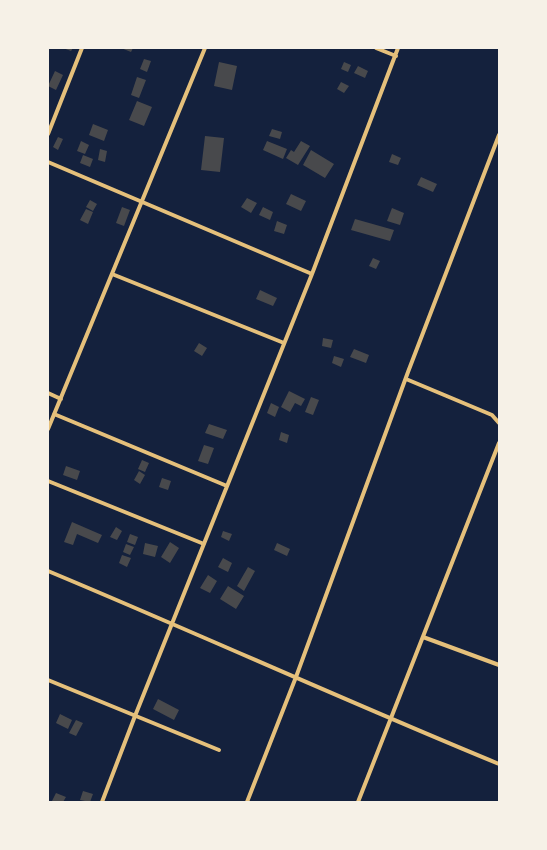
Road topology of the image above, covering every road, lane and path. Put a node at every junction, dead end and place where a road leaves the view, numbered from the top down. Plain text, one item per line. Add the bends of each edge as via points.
1 (82, 48) edge
2 (205, 48) edge
3 (376, 48) edge
4 (398, 48) edge
5 (396, 56) junction
6 (48, 134) edge
7 (499, 135) edge
8 (48, 162) edge
9 (141, 202) junction
10 (112, 274) junction
11 (312, 274) junction
12 (284, 343) junction
13 (406, 379) junction
14 (48, 393) edge
15 (61, 399) junction
16 (54, 414) junction
17 (499, 423) edge
18 (48, 429) edge
19 (499, 443) edge
20 (48, 481) edge
21 (227, 486) junction
22 (204, 544) junction
23 (48, 571) edge
24 (172, 623) junction
25 (423, 637) junction
26 (499, 665) edge
27 (296, 676) junction
28 (48, 680) edge
29 (135, 716) junction
30 (391, 719) junction
31 (219, 750) dead end
32 (499, 764) edge
33 (102, 802) edge
34 (247, 802) edge
35 (358, 802) edge

1 - 6 street
2 - 9 street
3 - 5 street
4 - 5 street
5 - 11 street
7 - 13 street
8 - 9 street
9 - 10 street
9 - 11 street
10 - 12 street
10 - 15 street
11 - 12 street
12 - 21 street
13 - 17 street via 492,415
13 - 27 street
14 - 15 street
15 - 16 street
16 - 18 street
16 - 21 street
19 - 25 street
20 - 22 street
21 - 22 street
22 - 24 street
23 - 24 street
24 - 27 street
24 - 29 street
25 - 26 street
25 - 30 street
27 - 30 street
27 - 34 street
28 - 29 street
29 - 31 street
29 - 33 street
30 - 32 street
30 - 35 street

